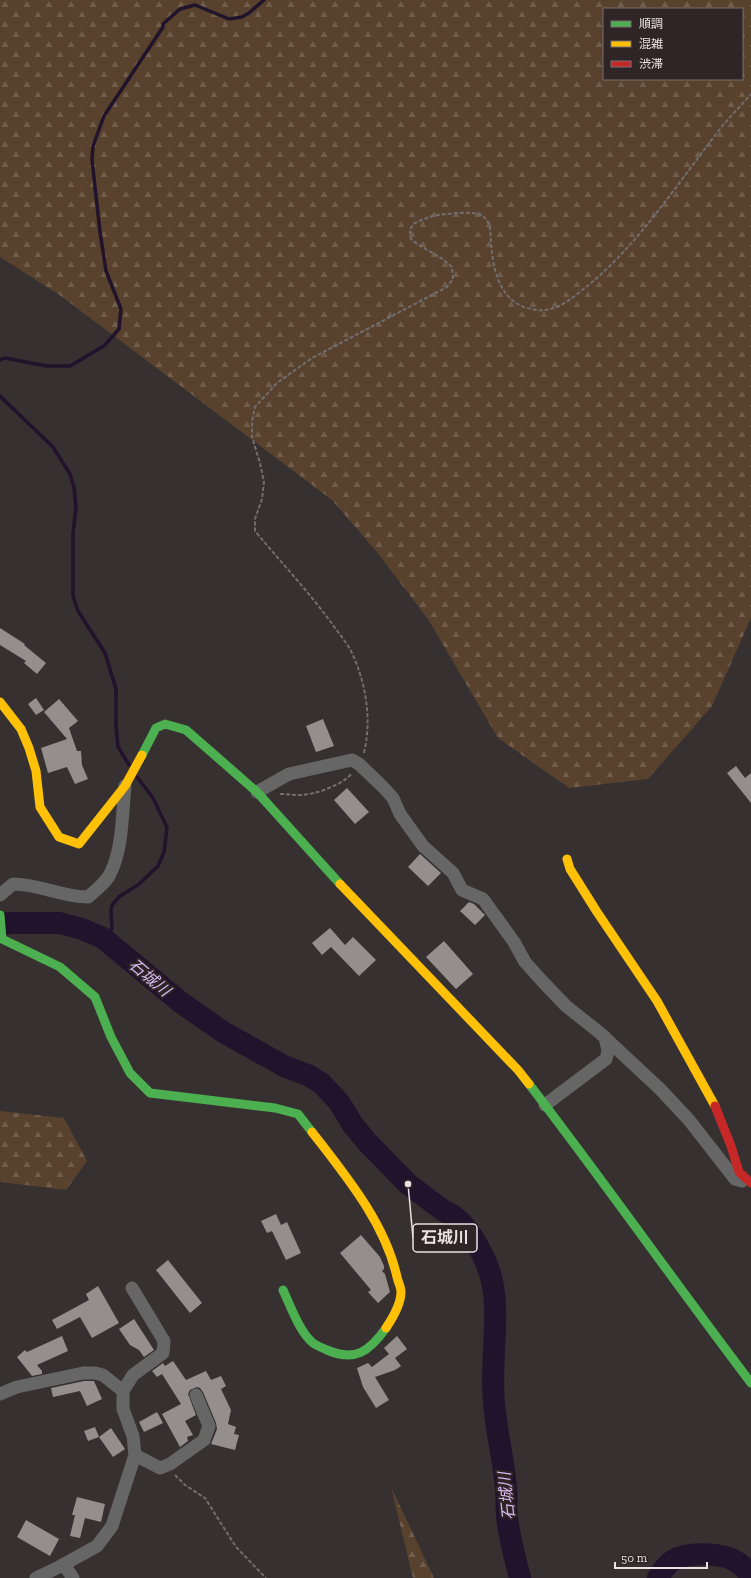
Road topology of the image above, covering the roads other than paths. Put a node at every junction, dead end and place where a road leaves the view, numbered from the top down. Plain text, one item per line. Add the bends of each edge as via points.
1 (0, 702) edge
2 (125, 786) junction
3 (257, 792) junction
4 (567, 859) dead end
5 (0, 895) edge
6 (0, 915) edge
7 (604, 1037) junction
8 (545, 1105) junction
9 (751, 1183) edge
10 (132, 1288) dead end
11 (284, 1290) dead end
12 (751, 1382) edge
13 (123, 1391) junction
14 (0, 1394) edge
15 (196, 1394) dead end
16 (135, 1455) junction
17 (64, 1565) junction
18 (36, 1578) edge
19 (73, 1578) edge

1 - 2 street via 24,735 36,771 40,807 59,837 79,844
2 - 3 street via 156,728 165,724 186,730
2 - 5 street via 119,845 111,873 92,894 88,897 75,897 27,884 13,884
3 - 7 street via 289,774 352,760 359,764 393,798 400,814 423,846 453,873 462,890 483,899 525,962 566,1006
3 - 8 street via 338,882 518,1070
4 - 9 street via 570,869 597,912 661,1007 717,1110 739,1172
6 - 11 street via 2,939 60,967 95,996 111,1037 130,1073 150,1093 275,1108 298,1114 315,1136 360,1197 380,1230 394,1263 401,1293 394,1318 378,1339 358,1355 339,1355 313,1343 297,1322
7 - 8 street via 608,1051 606,1059
7 - 9 street via 689,1120 735,1179
8 - 12 street via 702,1320
10 - 13 street via 164,1342 164,1353 133,1375
13 - 14 street via 103,1375 95,1372 18,1387
13 - 16 street via 123,1409 133,1436
15 - 16 street via 209,1426 204,1440 160,1468
16 - 17 street via 112,1526 97,1546
17 - 18 street
17 - 19 street

